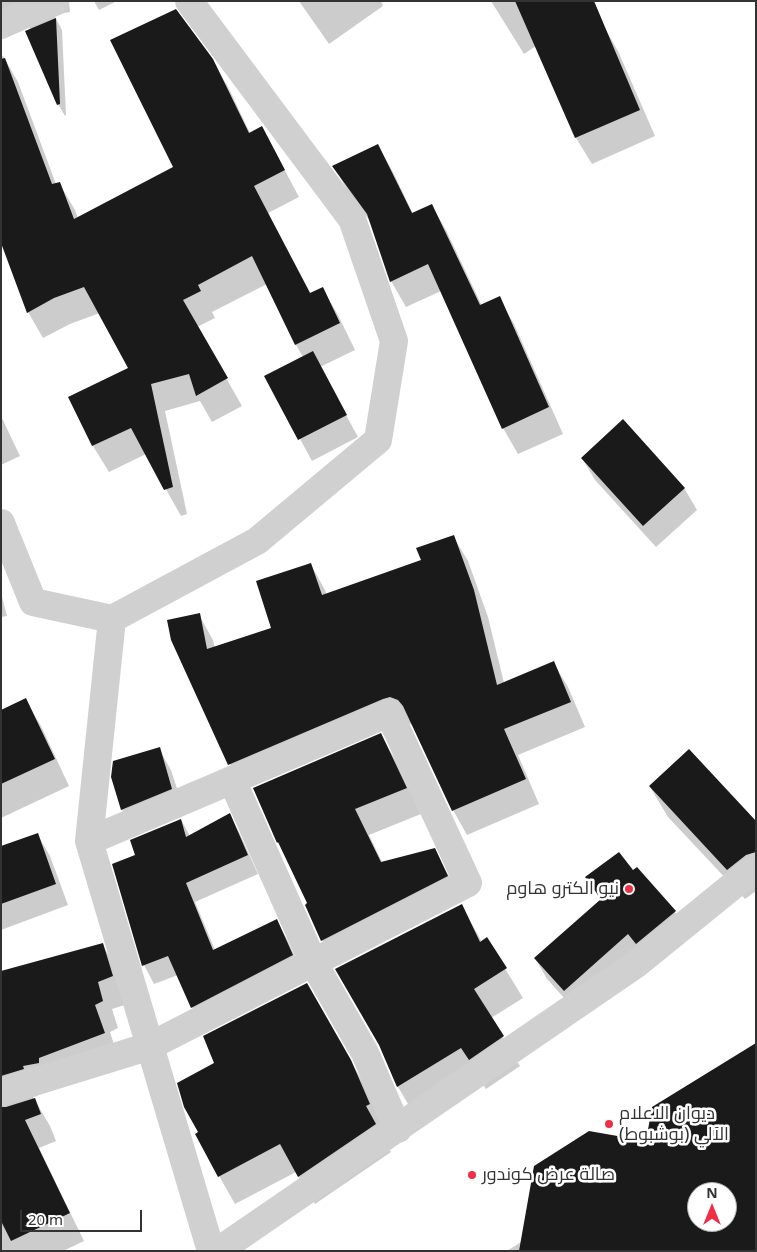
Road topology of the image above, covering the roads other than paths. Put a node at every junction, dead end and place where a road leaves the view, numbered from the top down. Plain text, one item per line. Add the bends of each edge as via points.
1 (55, 1) edge
2 (189, 1) edge
3 (1, 24) edge
4 (1, 523) edge
5 (112, 619) junction
6 (232, 780) junction
7 (89, 842) junction
8 (756, 866) edge
9 (313, 962) junction
10 (150, 1046) junction
11 (1, 1092) edge
12 (398, 1129) junction
13 (211, 1251) edge
14 (218, 1251) edge

1 - 3 street
2 - 5 street via 352,219 394,341 378,440 257,541
4 - 5 street via 33,602
5 - 7 street
6 - 7 street
6 - 9 street
6 - 9 street via 389,713 468,883
7 - 10 street
8 - 12 street via 635,965
9 - 10 street
9 - 12 street via 365,1053
10 - 11 street
10 - 13 street
12 - 14 street

